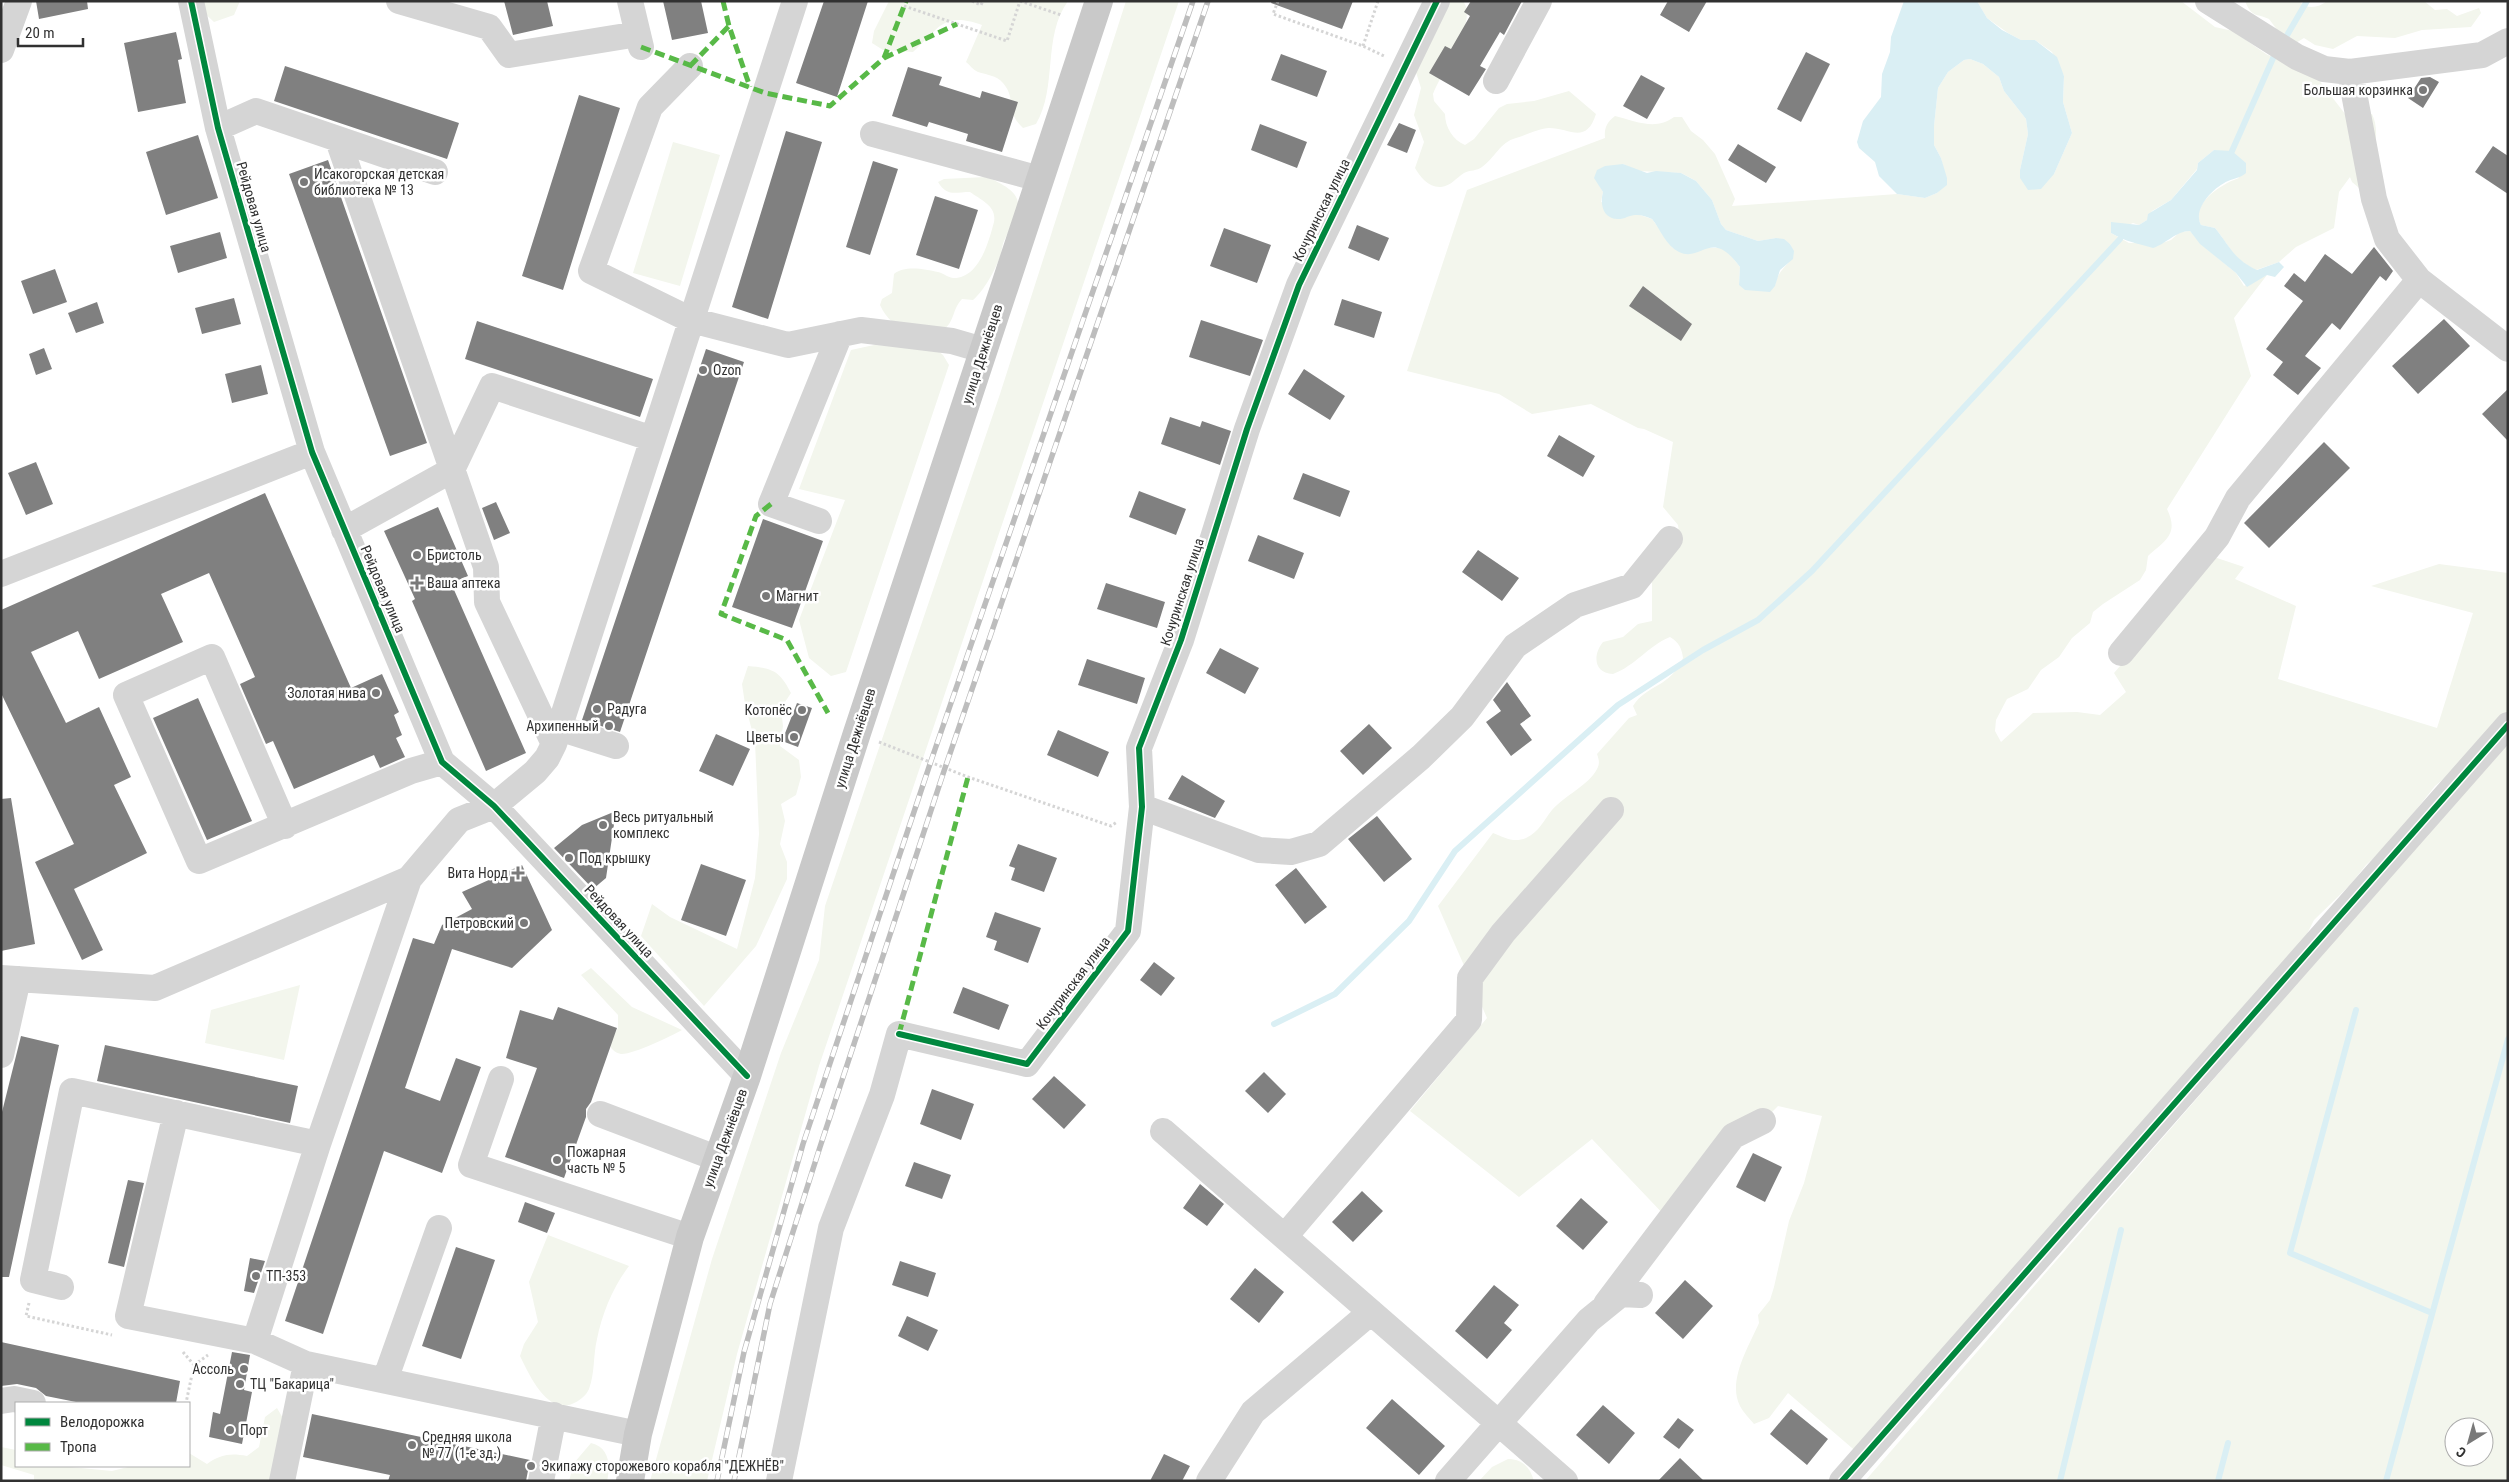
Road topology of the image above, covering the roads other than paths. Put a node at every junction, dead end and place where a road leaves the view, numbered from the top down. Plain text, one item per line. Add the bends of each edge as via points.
1 (19, 1) edge
2 (191, 1) edge
3 (399, 1) edge
4 (630, 1) edge
5 (795, 1) edge
6 (1099, 1) edge
7 (1437, 1) edge
8 (1539, 1) edge
9 (2208, 1) edge
10 (2508, 41) edge
11 (1, 50) edge
12 (690, 66) dead end
13 (2350, 72) junction
14 (1496, 82) dead end
15 (218, 128) junction
16 (873, 134) dead end
17 (338, 140) junction
18 (435, 172) dead end
19 (1040, 179) junction
20 (2419, 280) junction
21 (692, 320) junction
22 (840, 334) junction
23 (2508, 349) edge
24 (983, 350) junction
25 (653, 439) junction
26 (312, 452) junction
27 (452, 470) junction
28 (819, 520) dead end
29 (344, 530) junction
30 (1670, 539) dead end
31 (1, 574) edge
32 (2121, 653) dead end
33 (2508, 725) edge
34 (556, 736) junction
35 (616, 746) dead end
36 (442, 762) junction
37 (494, 806) junction
38 (1142, 807) junction
39 (1611, 810) dead end
40 (285, 826) junction
41 (409, 879) junction
42 (10, 978) edge
43 (1, 1055) edge
44 (747, 1076) junction
45 (502, 1079) dead end
46 (176, 1113) junction
47 (600, 1114) dead end
48 (1763, 1121) dead end
49 (1163, 1130) dead end
50 (318, 1144) junction
51 (716, 1158) junction
52 (439, 1228) dead end
53 (1286, 1236) junction
54 (690, 1237) junction
55 (61, 1287) dead end
56 (1640, 1295) dead end
57 (1604, 1306) junction
58 (1371, 1312) junction
59 (254, 1341) junction
60 (306, 1364) junction
61 (385, 1380) junction
62 (1, 1401) edge
63 (28, 1402) edge
64 (554, 1415) junction
65 (1497, 1423) junction
66 (638, 1434) junction
67 (282, 1481) edge
68 (541, 1481) edge
69 (630, 1481) edge
70 (779, 1481) edge
71 (1209, 1481) edge
72 (1448, 1481) edge
73 (1565, 1481) edge
74 (1842, 1481) edge

1 - 11 street
2 - 15 street, Рейдовая улица
3 - 4 street via 489,27 509,55 639,40
5 - 21 street
6 - 19 main road, улица Дежнёвцев
7 - 38 street, Кочуринская улица via 1299,285 1263,384 1181,640 1139,748
8 - 14 street
9 - 13 street via 2297,57 2324,69
10 - 13 street via 2482,56
12 - 21 street via 650,106 591,271
13 - 20 street via 2374,199 2385,233
15 - 17 street via 256,111
15 - 26 street, Рейдовая улица
16 - 19 street
17 - 18 street
17 - 27 street
19 - 24 main road, улица Дежнёвцев
20 - 23 street
20 - 32 street via 2238,498 2217,537
21 - 22 street via 788,345
21 - 25 street
22 - 24 street via 862,330 952,341
22 - 28 street via 771,504
24 - 44 main road, улица Дежнёвцев
25 - 27 street via 492,386
25 - 34 street
26 - 29 street, Рейдовая улица
26 - 31 street
27 - 29 street
27 - 34 street via 486,567 487,602
29 - 36 street, Рейдовая улица
30 - 38 street via 1632,586 1576,605 1515,646 1462,717 1421,757 1319,844 1292,852 1259,850
33 - 74 street
34 - 35 street
34 - 37 street via 547,758 535,772
36 - 37 street, Рейдовая улица
36 - 40 street via 411,771
37 - 41 street via 459,820
37 - 44 street, Рейдовая улица
38 - 70 street, Кочуринская улица via 1128,931 1027,1064 900,1034 882,1095 831,1228
39 - 53 street via 1503,933 1470,978 1469,1020
40 - 40 street via 199,861 126,695 212,657
41 - 42 street via 156,988
41 - 50 street
42 - 43 street
44 - 51 main road, улица Дежнёвцев
45 - 54 street via 471,1165
46 - 50 street
46 - 55 street via 72,1091 33,1280
46 - 59 street via 128,1316
47 - 51 street
48 - 57 street via 1734,1136
49 - 53 street
50 - 59 street
51 - 54 main road, улица Дежнёвцев
52 - 61 street
53 - 58 street
54 - 66 main road, улица Дежнёвцев
56 - 57 street via 1621,1294
57 - 65 street
58 - 65 street
58 - 71 street via 1253,1412
59 - 60 street
60 - 61 street
60 - 67 street
61 - 64 street
62 - 63 street
64 - 66 street
64 - 68 street
65 - 72 street
65 - 73 street
66 - 69 main road, улица Дежнёвцев

